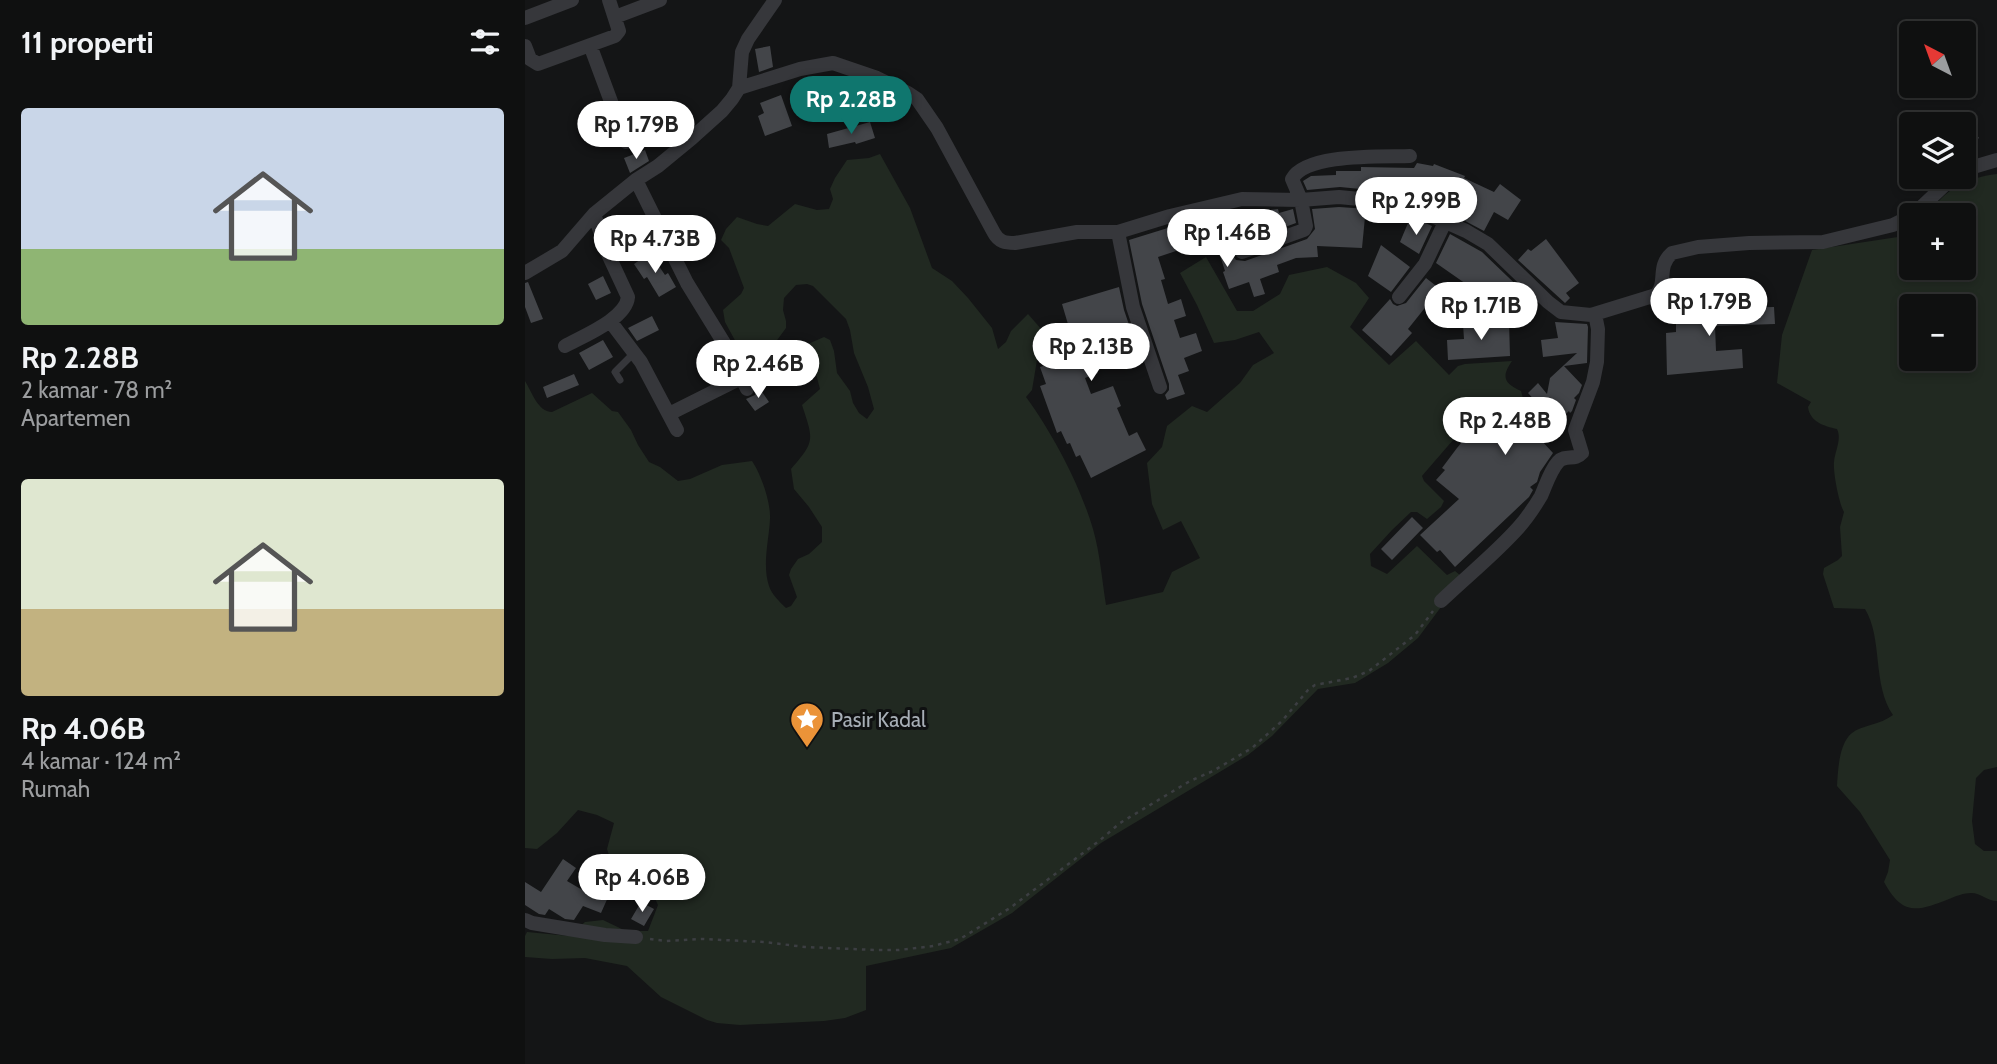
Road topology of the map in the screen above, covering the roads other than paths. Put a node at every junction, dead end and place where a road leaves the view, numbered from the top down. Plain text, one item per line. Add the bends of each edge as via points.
1 (572, 0) edge
2 (610, 0) edge
3 (660, 0) edge
4 (775, 0) edge
5 (615, 16) junction
6 (525, 18) edge
7 (590, 45) junction
8 (525, 46) edge
9 (739, 88) junction
10 (626, 142) dead end
11 (1409, 156) dead end
12 (1997, 160) edge
13 (1976, 166) edge
14 (636, 180) junction
15 (1940, 189) edge
16 (1301, 200) junction
17 (1926, 203) edge
18 (594, 214) junction
19 (1445, 222) junction
20 (1899, 222) edge
21 (1118, 232) junction
22 (1242, 252) dead end
23 (525, 273) edge
24 (1399, 297) dead end
25 (1595, 314) junction
26 (610, 321) junction
27 (565, 346) dead end
28 (633, 353) junction
29 (620, 380) dead end
30 (1160, 387) dead end
31 (669, 414) junction
32 (677, 430) dead end
33 (1441, 601) road end
34 (525, 920) edge
35 (636, 937) road end

1 - 6 street
2 - 5 street
3 - 5 street
4 - 9 street via 743,52
5 - 7 street via 618,34
7 - 8 street via 538,65
7 - 10 street
9 - 14 street via 692,138
9 - 21 street via 817,65 848,67 877,78 917,99 1000,241
11 - 16 street via 1315,164 1293,176
12 - 13 street
14 - 18 street
14 - 31 street via 744,383
15 - 17 street
16 - 19 street via 1380,201 1417,209
16 - 21 street via 1242,199
16 - 22 street via 1304,230
18 - 23 street via 562,251
18 - 26 street via 628,297 624,310
19 - 24 street via 1425,264
19 - 25 street via 1488,244 1555,308
20 - 25 street via 1823,242 1749,243 1672,253 1662,265 1656,295
21 - 30 street via 1133,307
25 - 33 street via 1597,362 1575,430 1582,453 1561,459 1520,526
26 - 27 street
26 - 28 street
28 - 29 lane via 615,372
28 - 31 street
31 - 32 street
34 - 35 street

